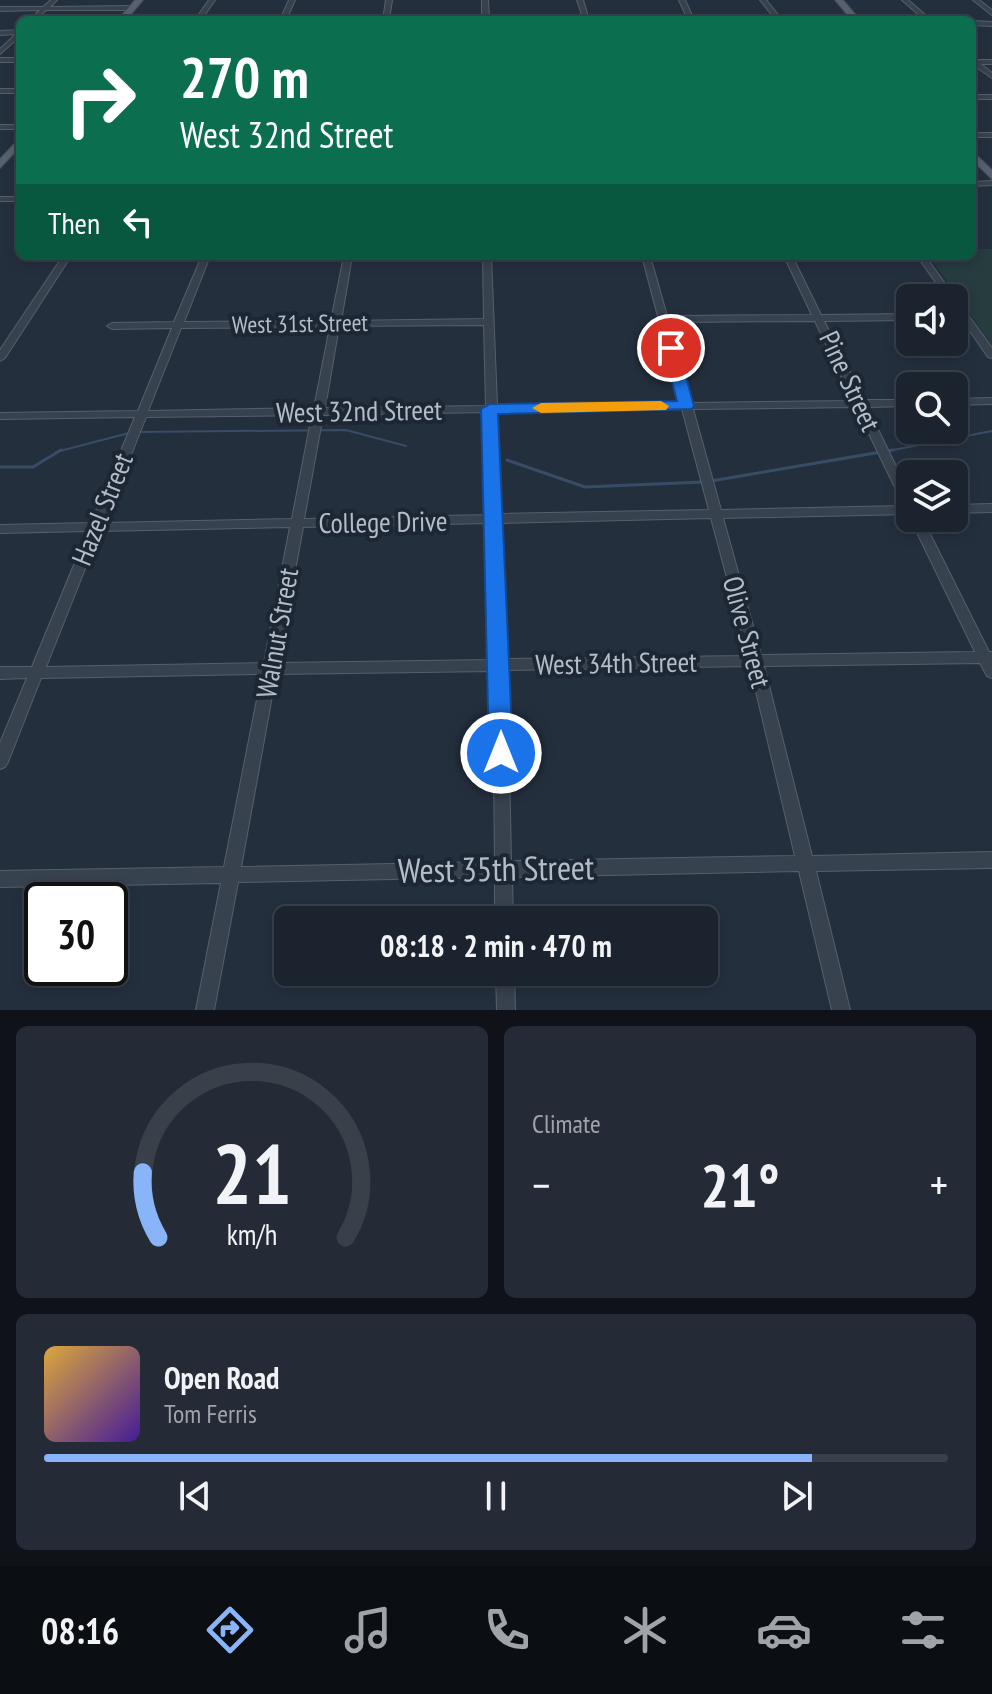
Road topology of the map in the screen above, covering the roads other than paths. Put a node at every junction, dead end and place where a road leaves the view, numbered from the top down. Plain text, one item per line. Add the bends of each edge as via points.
1 (54, 0) edge
2 (139, 0) edge
3 (763, 0) edge
4 (839, 0) edge
5 (905, 0) edge
6 (976, 0) edge
7 (46, 8) junction
8 (132, 8) junction
9 (0, 9) edge
10 (992, 13) edge
11 (37, 16) edge
12 (125, 16) edge
13 (776, 16) edge
14 (853, 16) edge
15 (923, 16) edge
16 (16, 37) edge
17 (0, 52) edge
18 (976, 63) edge
19 (992, 76) edge
20 (16, 150) edge
21 (976, 159) edge
22 (0, 165) edge
23 (992, 176) edge
24 (64, 260) edge
25 (204, 260) edge
26 (347, 260) edge
27 (487, 260) edge
28 (647, 260) edge
29 (790, 260) edge
30 (924, 260) edge
31 (941, 284) edge
32 (896, 317) edge
33 (821, 318) junction
34 (663, 319) junction
35 (488, 322) junction
36 (335, 323) junction
37 (112, 326) dead end
38 (177, 326) junction
39 (968, 327) edge
40 (992, 355) edge
41 (0, 358) edge
42 (992, 401) edge
43 (968, 402) edge
44 (861, 403) junction
45 (896, 403) edge
46 (686, 406) junction
47 (490, 409) junction
48 (319, 411) junction
49 (141, 414) junction
50 (0, 416) edge
51 (896, 478) edge
52 (992, 508) edge
53 (896, 509) edge
54 (968, 509) edge
55 (716, 516) junction
56 (495, 520) junction
57 (296, 524) junction
58 (93, 527) junction
59 (0, 529) edge
60 (923, 532) edge
61 (988, 657) edge
62 (756, 661) junction
63 (500, 665) junction
64 (271, 668) junction
65 (37, 672) junction
66 (992, 672) edge
67 (0, 673) edge
68 (0, 762) edge
69 (992, 860) edge
70 (804, 864) junction
71 (502, 869) junction
72 (233, 874) junction
73 (0, 879) edge
74 (503, 906) edge
75 (505, 986) edge
76 (205, 1010) edge
77 (506, 1010) edge
78 (841, 1010) edge

1 - 7 street
2 - 8 main road
3 - 13 street
4 - 14 main road
5 - 15 street
6 - 10 street
7 - 8 street
7 - 9 street
7 - 11 street
8 - 12 main road
16 - 17 street
18 - 19 street
20 - 22 main road
21 - 23 main road
24 - 41 street
25 - 38 street, Hazel Street
26 - 36 street, Walnut Street
27 - 35 street
28 - 34 street, Olive Street
29 - 33 street, Pine Street
30 - 31 street
32 - 33 street
33 - 34 street
33 - 44 street, Pine Street
34 - 46 street, Olive Street
35 - 36 street, West 31st Street
35 - 47 street
36 - 38 street, West 31st Street
36 - 48 street, Walnut Street
37 - 38 street, West 31st Street
38 - 49 street, Hazel Street
39 - 40 street
42 - 43 street
44 - 45 street, West 32nd Street
44 - 46 street, West 32nd Street
44 - 51 street, Pine Street
46 - 47 street, West 32nd Street
46 - 55 street, Olive Street
47 - 48 street, West 32nd Street
47 - 56 street
48 - 49 street, West 32nd Street
48 - 57 street, Walnut Street
49 - 50 street, West 32nd Street
49 - 58 street, Hazel Street
52 - 54 street
53 - 55 street, College Drive
55 - 56 street, College Drive
55 - 62 street, Olive Street
56 - 57 street, College Drive
56 - 63 street
57 - 58 street, College Drive
57 - 64 street, Walnut Street
58 - 59 street, College Drive
58 - 65 street, Hazel Street
60 - 61 street
61 - 62 street, West 34th Street
61 - 66 street
62 - 63 street, West 34th Street
62 - 70 street, Olive Street
63 - 64 street, West 34th Street
63 - 71 street
64 - 65 street, West 34th Street
64 - 72 street, Walnut Street
65 - 67 street, West 34th Street
65 - 68 street, Hazel Street
69 - 70 street, West 35th Street
70 - 71 street, West 35th Street
70 - 78 street, Olive Street
71 - 72 street, West 35th Street
71 - 74 street
72 - 73 street, West 35th Street
72 - 76 street, Walnut Street
75 - 77 street

